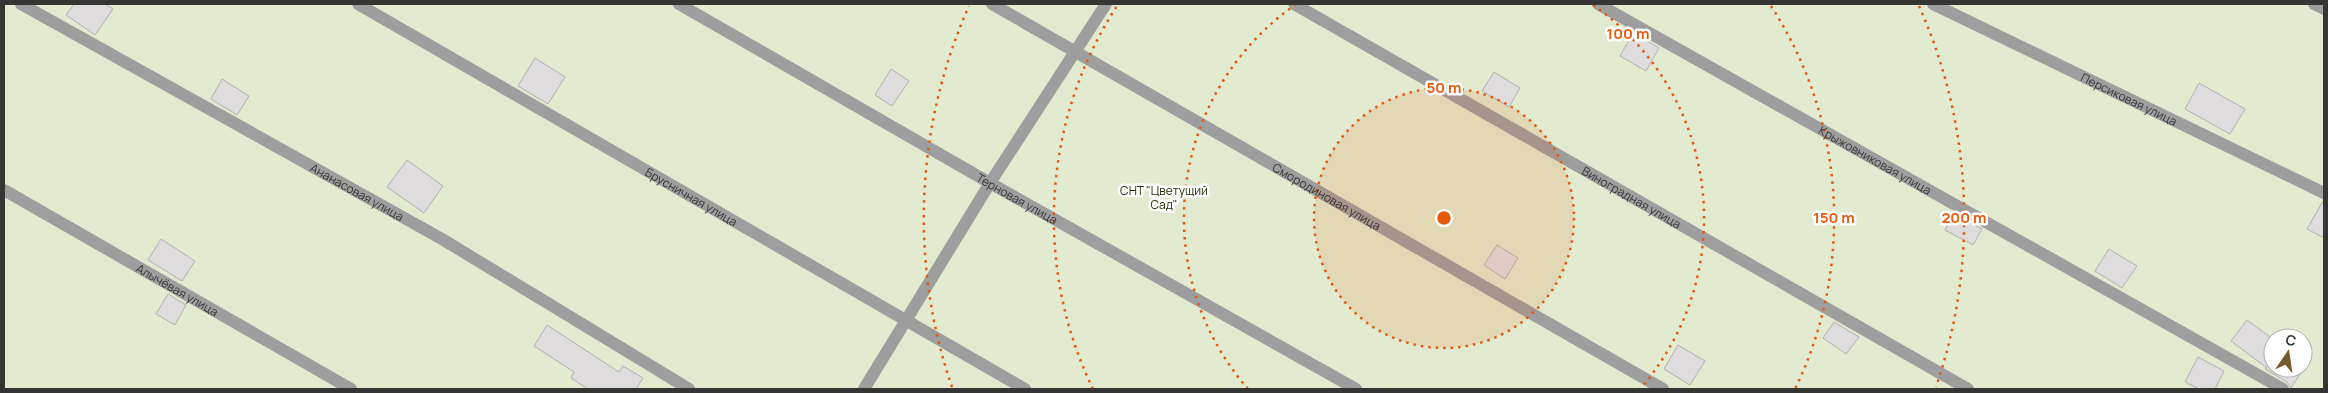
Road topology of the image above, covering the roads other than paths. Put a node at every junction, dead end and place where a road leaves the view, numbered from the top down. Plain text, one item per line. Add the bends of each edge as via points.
1 (21, 4) edge
2 (358, 4) edge
3 (679, 4) edge
4 (992, 4) edge
5 (1106, 4) edge
6 (1294, 4) edge
7 (1598, 4) edge
8 (1933, 4) edge
9 (2314, 4) edge
10 (2324, 9) edge
11 (1075, 52) junction
12 (990, 184) junction
13 (4, 190) edge
14 (2324, 193) edge
15 (905, 321) junction
16 (351, 389) edge
17 (689, 389) edge
18 (864, 389) edge
19 (1024, 389) edge
20 (1356, 389) edge
21 (1663, 389) edge
22 (1968, 389) edge
23 (2283, 389) edge

1 - 17 street, Ананасовая улица via 442,239
2 - 15 street, Брусничная улица
3 - 12 street, Терновая улица
4 - 11 street, Смородиновая улица
5 - 11 street
6 - 22 street, Виноградная улица
7 - 23 street, Крыжовниковая улица
8 - 14 street, Персиковая улица
9 - 10 street
11 - 12 street
11 - 21 street, Смородиновая улица
12 - 15 street
12 - 20 street, Терновая улица
13 - 16 street, Алычёвая улица
15 - 18 street
15 - 19 street, Брусничная улица

